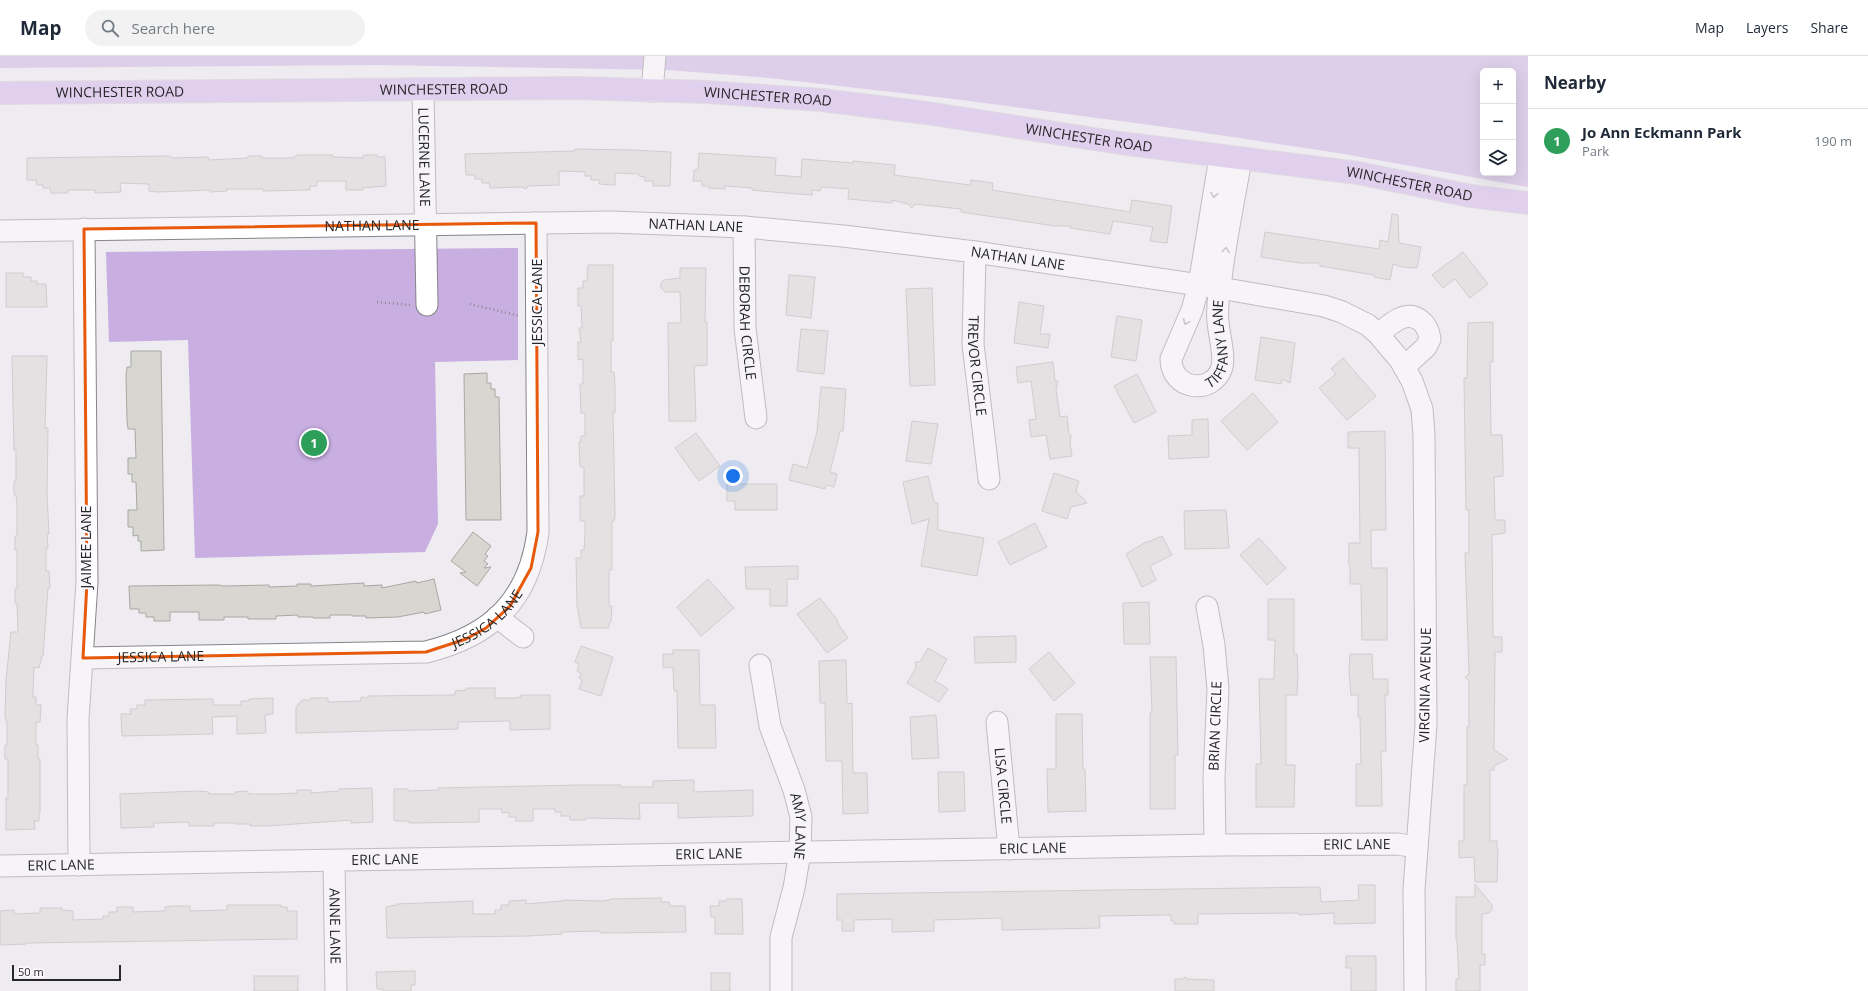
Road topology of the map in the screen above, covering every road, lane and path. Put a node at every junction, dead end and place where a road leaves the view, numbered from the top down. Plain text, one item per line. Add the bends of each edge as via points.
1 (655, 56) edge
2 (423, 89) junction
3 (652, 90) junction
4 (0, 93) edge
5 (1230, 158) junction
6 (1528, 203) edge
7 (536, 223) junction
8 (425, 225) junction
9 (744, 227) junction
10 (84, 229) junction
11 (0, 231) edge
12 (975, 252) junction
13 (1198, 285) junction
14 (1220, 288) junction
15 (377, 302) dead end
16 (470, 304) dead end
17 (427, 305) joint
18 (537, 318) junction
19 (1378, 334) junction
20 (1408, 374) junction
21 (756, 418) dead end
22 (989, 479) dead end
23 (1207, 607) dead end
24 (497, 618) junction
25 (523, 637) dead end
26 (83, 658) junction
27 (760, 665) dead end
28 (997, 722) dead end
29 (1215, 845) junction
30 (1417, 847) junction
31 (1009, 849) junction
32 (800, 852) junction
33 (334, 861) junction
34 (79, 865) junction
35 (0, 866) edge
36 (336, 991) edge
37 (781, 991) edge
38 (1415, 991) edge

1 - 3 street
2 - 3 main road, WINCHESTER ROAD
2 - 4 main road, WINCHESTER ROAD
2 - 8 street, LUCERNE LANE
3 - 5 main road, WINCHESTER ROAD via 821,100 928,113
5 - 6 main road, WINCHESTER ROAD via 1358,174 1471,196
5 -> 13 street, TIFFANY LANE
14 -> 5 street, TIFFANY LANE
7 - 8 street, NATHAN LANE
7 - 9 street, NATHAN LANE via 611,222
7 - 18 street, JESSICA LANE
8 - 10 street, NATHAN LANE
8 - 17 street, LUCERNE LANE
9 - 12 street, NATHAN LANE
9 - 21 street, DEBORAH CIRCLE via 745,328
10 - 11 street, NATHAN LANE
10 - 26 street, JAIMEE LANE via 87,582
12 - 13 street, NATHAN LANE
12 - 22 street, TREVOR CIRCLE via 973,344
13 - 14 street, NATHAN LANE
13 -> 14 street, TIFFANY LANE via 1192,310 1171,359 1171,367 1179,381 1199,386 1210,383 1218,376 1222,366 1218,321
14 - 19 street, NATHAN LANE via 1324,306 1355,318
15 - 17 path
16 - 18 path
18 - 24 street, JESSICA LANE via 538,532 530,568 510,606
19 - 20 street, VIRGINIA AVENUE
19 - 20 street via 1400,318 1412,317 1422,321 1426,326 1430,339
20 - 30 street, VIRGINIA AVENUE via 1422,409 1424,435 1426,724
23 - 29 street, BRIAN CIRCLE via 1218,689 1214,777
24 - 25 street
24 - 26 street, JESSICA LANE via 486,628 466,639 426,652
26 - 34 street, JAIMEE LANE via 78,719
27 - 32 street, AMY LANE via 770,726 794,790 801,817
28 - 31 street, LISA CIRCLE
29 - 30 street, ERIC LANE via 1397,844
29 - 31 street, ERIC LANE
30 - 38 street, VIRGINIA AVENUE via 1414,890
31 - 32 street, ERIC LANE
32 - 33 street, ERIC LANE
32 - 37 street, AMY LANE via 794,888 780,937
33 - 34 street, ERIC LANE
33 - 36 street, ANNE LANE
34 - 35 street, ERIC LANE

